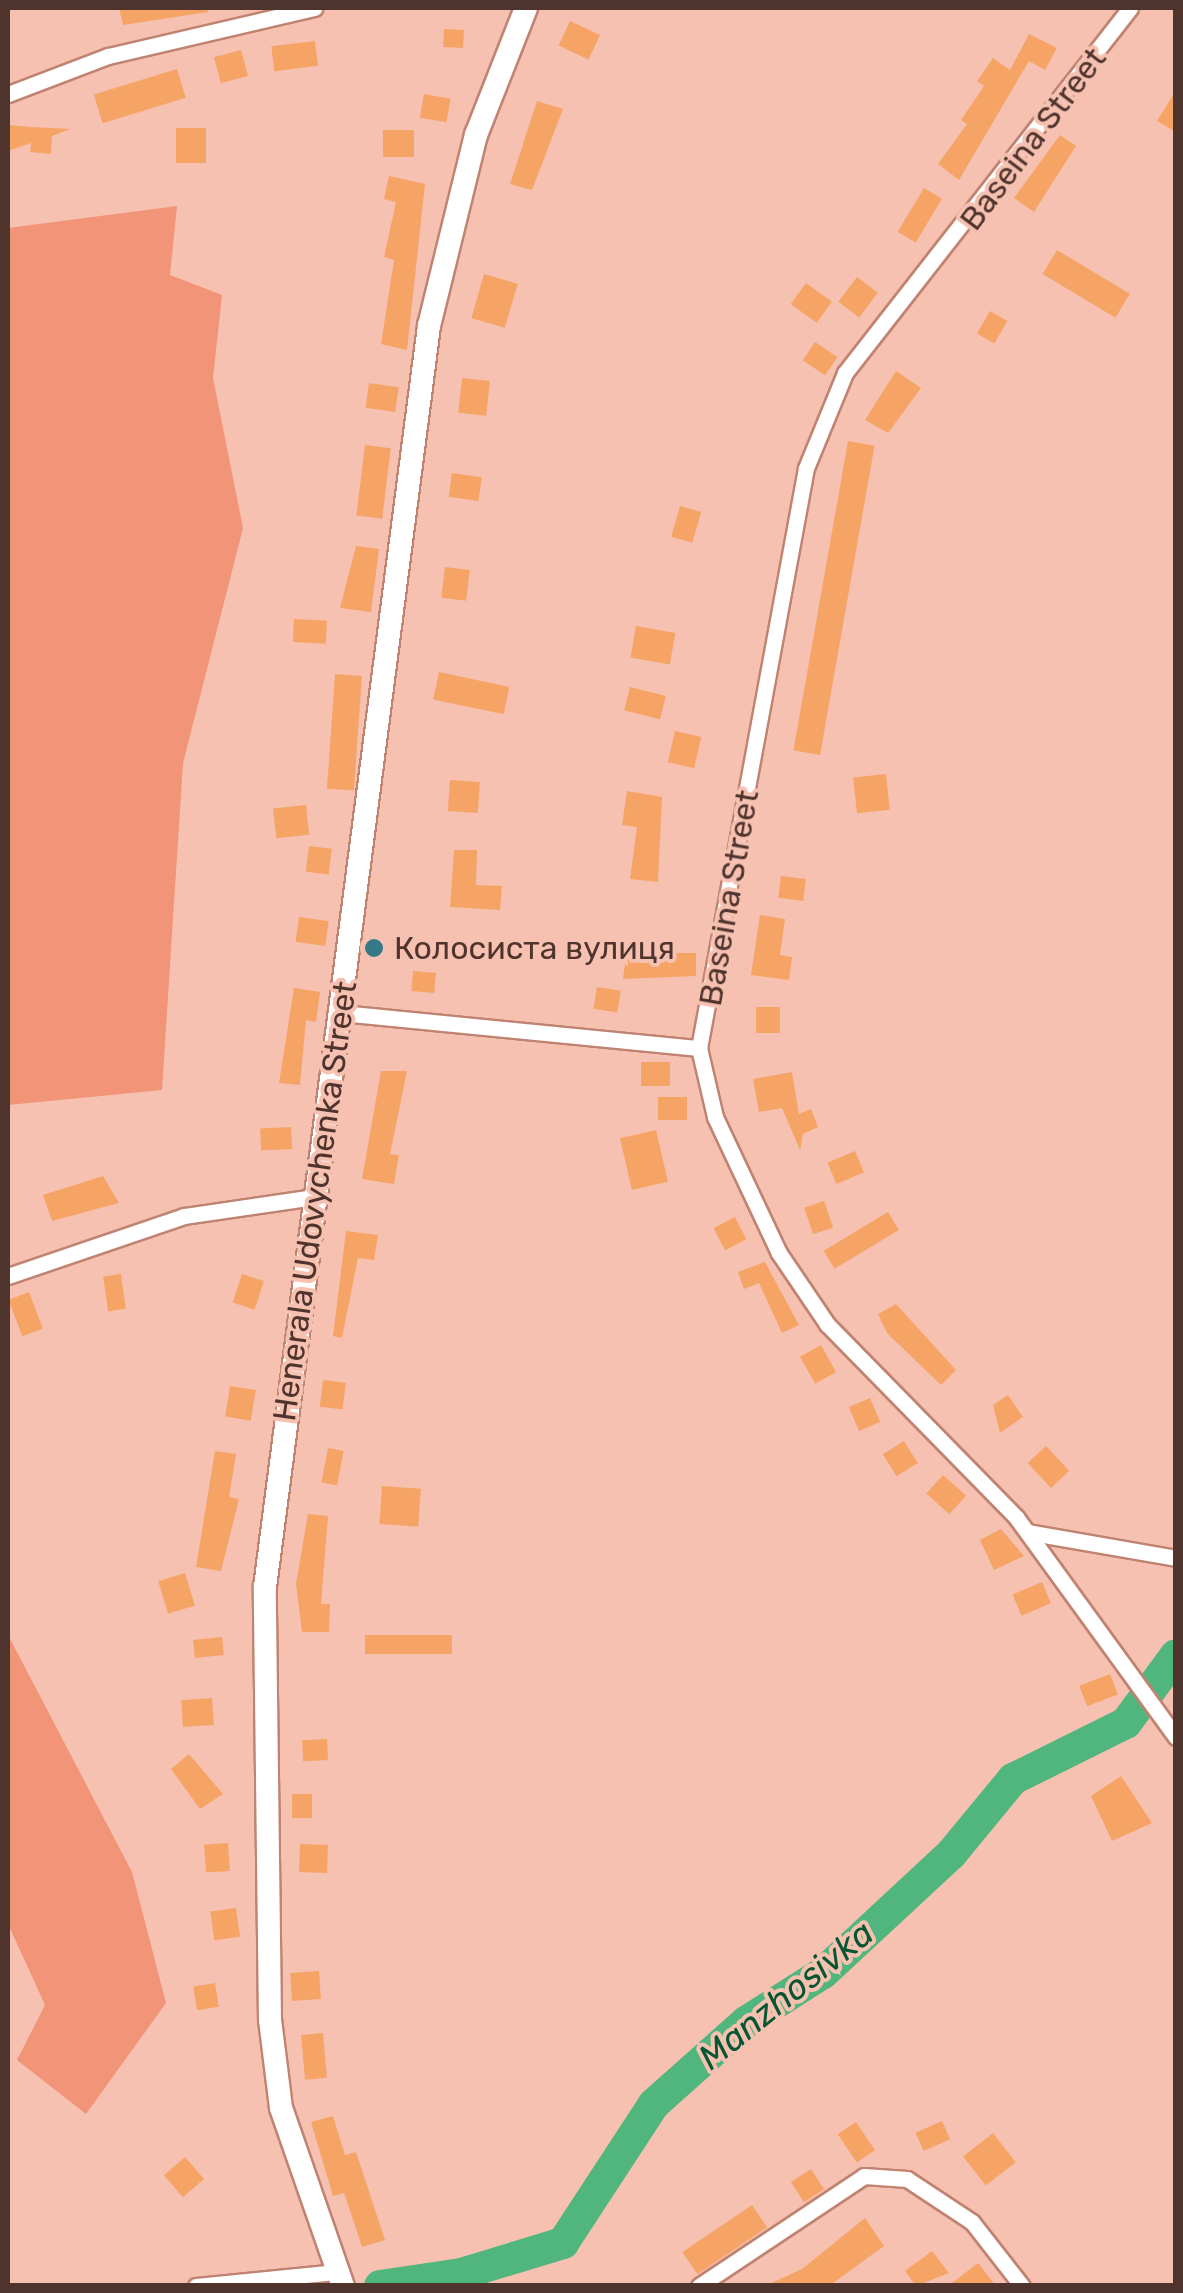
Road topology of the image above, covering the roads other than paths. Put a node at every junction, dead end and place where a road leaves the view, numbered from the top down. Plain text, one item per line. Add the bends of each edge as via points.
1 (315, 8) edge
2 (526, 8) edge
3 (1130, 8) edge
4 (8, 94) edge
5 (341, 1012) junction
6 (700, 1048) junction
7 (314, 1197) junction
8 (8, 1276) edge
9 (1026, 1532) junction
10 (1176, 1558) edge
11 (1176, 1738) edge
12 (341, 2280) edge
13 (196, 2286) edge
14 (700, 2286) edge
15 (1022, 2286) edge

1 - 4 street via 108,56
2 - 5 main road, Henerala Udovychenka Street via 476,135 429,326
3 - 6 street, Baseina Street via 845,374 812,452
5 - 6 street
5 - 7 main road, Henerala Udovychenka Street
6 - 9 street, Baseina Street via 715,1117 808,1296
7 - 8 street via 184,1216
7 - 12 main road, Henerala Udovychenka Street via 265,1587 270,2020 280,2108
9 - 10 street
9 - 11 street, Baseina Street
12 - 13 street
14 - 15 street via 864,2176 906,2179 972,2222

